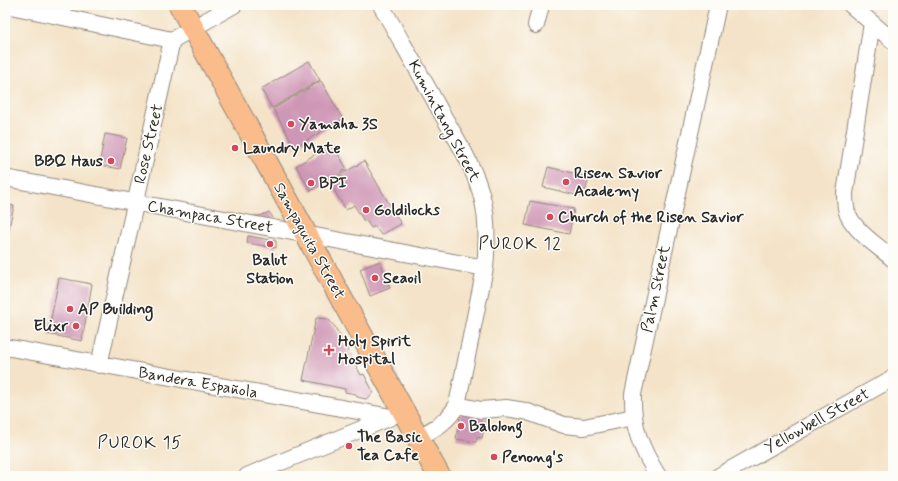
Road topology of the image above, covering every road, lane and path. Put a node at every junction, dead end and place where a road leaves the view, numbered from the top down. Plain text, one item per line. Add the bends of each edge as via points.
1 (6, 5) edge
2 (180, 5) edge
3 (234, 5) edge
4 (381, 5) edge
5 (541, 5) edge
6 (718, 5) edge
7 (851, 5) edge
8 (872, 23) junction
9 (536, 25) dead end
10 (192, 28) junction
11 (172, 40) junction
12 (893, 41) edge
13 (5, 178) edge
14 (135, 203) junction
15 (305, 234) junction
16 (893, 259) edge
17 (485, 268) junction
18 (5, 347) edge
19 (100, 365) junction
20 (893, 378) edge
21 (457, 405) junction
22 (397, 414) junction
23 (634, 418) junction
24 (417, 438) junction
25 (247, 476) edge
26 (439, 476) edge
27 (658, 476) edge
28 (719, 476) edge

1 - 11 street
2 - 10 highway, Sampaguita Street
3 - 10 street
4 - 17 street, Kumintang Street via 478,181 487,225
5 - 9 street
6 - 23 street, Palm Street via 633,394
7 - 8 street
8 - 12 street
8 - 16 street via 845,203 853,223
10 - 11 street
10 - 15 highway, Sampaguita Street
11 - 14 street, Rose Street
13 - 14 street, Champaca Street
14 - 15 street, Champaca Street
14 - 19 street, Rose Street
15 - 17 street, Champaca Street
15 - 22 highway, Sampaguita Street
17 - 21 street, Kumintang Street
18 - 19 street, Bandera Española
19 - 22 street, Bandera Española
20 - 28 street, Yellowbell Street
21 - 23 street via 481,410 506,408 525,411 564,425 584,427
21 - 24 street, Kumintang Street via 443,423
22 - 24 highway, Sampaguita Street
22 - 25 street
23 - 27 street, Palm Street via 639,440
24 - 26 highway, Sampaguita Street

